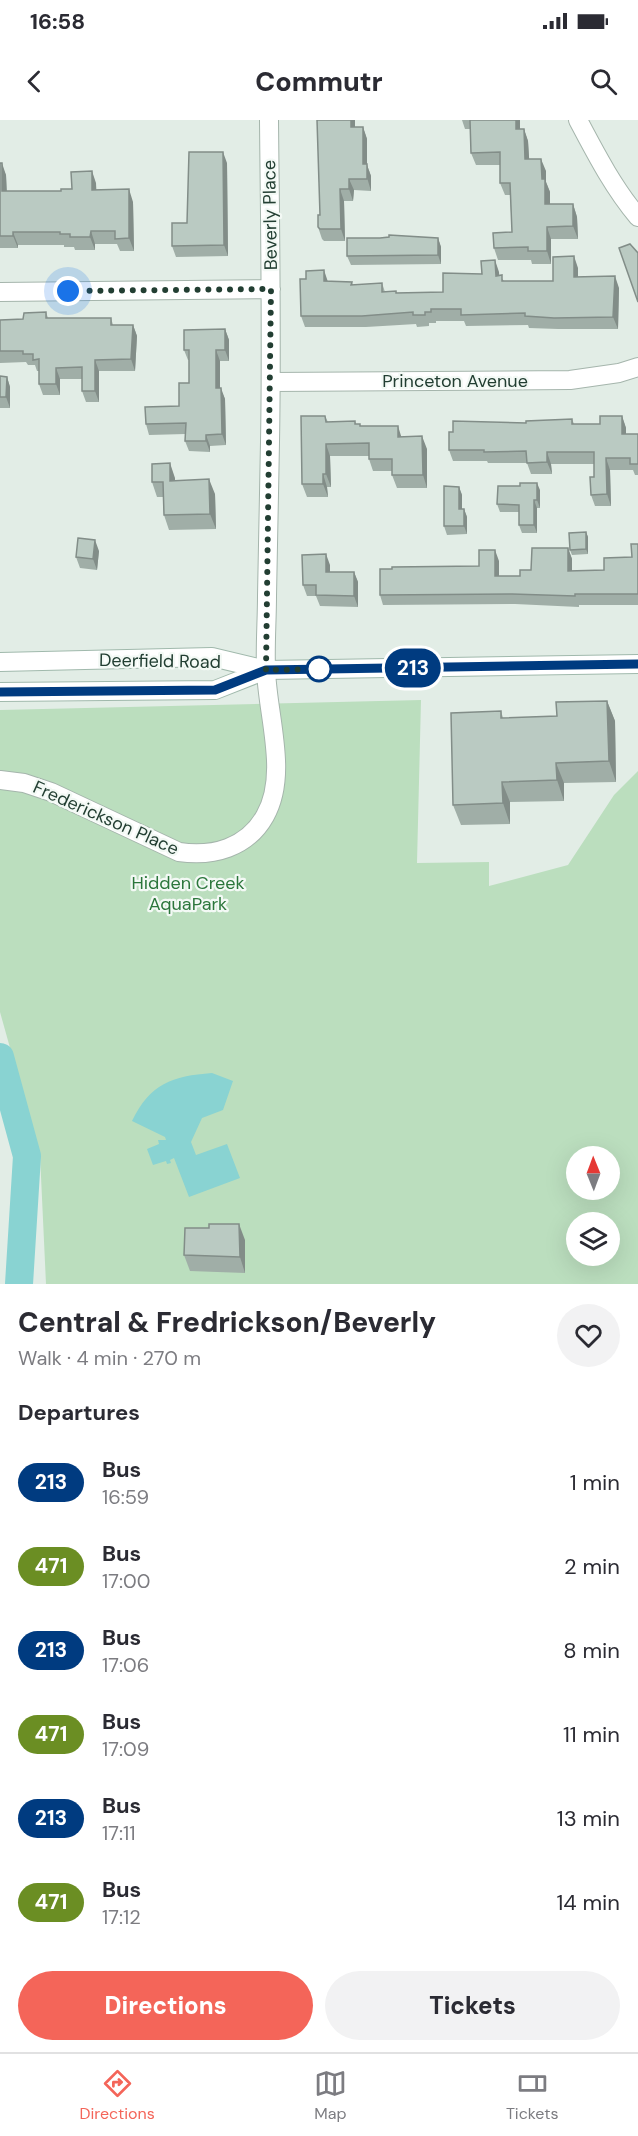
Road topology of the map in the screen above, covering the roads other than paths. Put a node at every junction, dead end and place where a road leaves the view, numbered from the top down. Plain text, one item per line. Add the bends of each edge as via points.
1 (269, 120) edge
2 (578, 120) edge
3 (638, 217) edge
4 (271, 289) junction
5 (0, 292) edge
6 (638, 367) edge
7 (271, 382) junction
8 (0, 662) edge
9 (638, 664) edge
10 (266, 670) junction
11 (0, 692) edge
12 (0, 780) edge

1 - 4 street, Beverly Place
2 - 3 street via 603,168
4 - 5 street
4 - 7 street, Beverly Place
6 - 7 street, Princeton Avenue via 570,380
7 - 10 street, Beverly Place
8 - 10 street, Deerfield Road via 212,657
9 - 10 street
10 - 11 street, Deerfield Road via 215,690
10 - 12 street, Frederickson Place via 277,772 273,795 265,816 252,833 231,847 211,854 179,852 51,792

